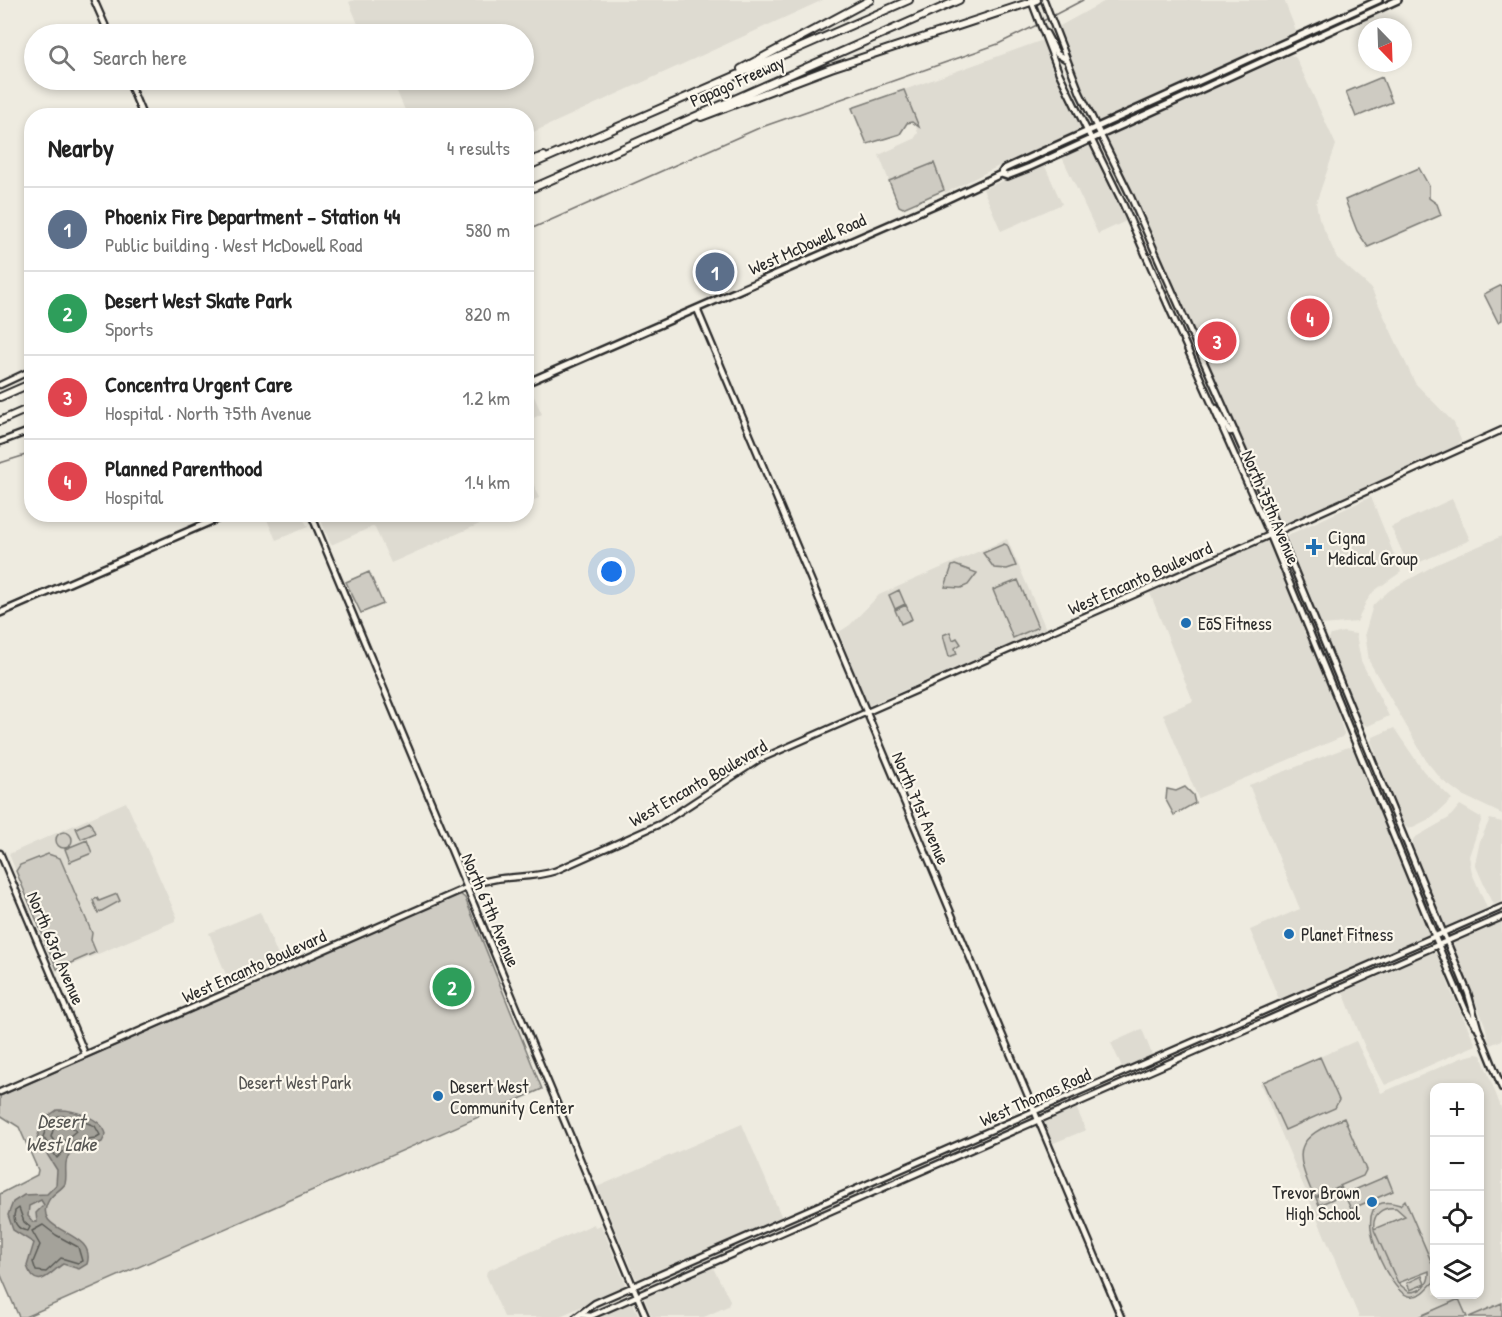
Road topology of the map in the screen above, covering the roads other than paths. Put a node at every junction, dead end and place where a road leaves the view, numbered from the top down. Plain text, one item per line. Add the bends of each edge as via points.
1 (94, 0) edge
2 (870, 0) edge
3 (909, 0) edge
4 (959, 0) edge
5 (1044, 0) edge
6 (1398, 0) edge
7 (1033, 1) edge
8 (1377, 1) edge
9 (1378, 9) junction
10 (105, 24) edge
11 (1043, 30) junction
12 (1067, 60) junction
13 (132, 90) edge
14 (688, 96) junction
15 (140, 108) edge
16 (1096, 128) junction
17 (1087, 132) junction
18 (653, 134) junction
19 (1100, 136) junction
20 (1091, 140) junction
21 (581, 143) junction
22 (534, 159) edge
23 (534, 164) edge
24 (1001, 174) junction
25 (534, 187) edge
26 (697, 309) junction
27 (24, 374) edge
28 (534, 380) edge
29 (0, 385) edge
30 (24, 386) edge
31 (1205, 388) junction
32 (0, 397) edge
33 (24, 410) edge
34 (0, 421) edge
35 (1502, 430) edge
36 (1235, 432) junction
37 (24, 433) edge
38 (0, 442) edge
39 (1233, 452) junction
40 (210, 522) edge
41 (314, 522) edge
42 (1278, 532) junction
43 (1270, 536) junction
44 (0, 613) edge
45 (866, 712) junction
46 (0, 853) edge
47 (467, 888) junction
48 (1502, 907) edge
49 (1502, 917) edge
50 (1444, 934) junction
51 (1435, 937) junction
52 (1447, 942) junction
53 (1438, 946) junction
54 (1478, 1028) junction
55 (85, 1054) junction
56 (1502, 1088) edge
57 (0, 1092) edge
58 (1034, 1112) junction
59 (1038, 1120) junction
60 (923, 1160) junction
61 (927, 1168) junction
62 (858, 1189) junction
63 (861, 1197) junction
64 (633, 1287) junction
65 (637, 1295) junction
66 (578, 1316) edge
67 (646, 1317) edge
68 (1121, 1317) edge

1 - 10 main road
2 - 14 highway
3 - 14 highway, Papago Freeway
4 - 18 highway, Papago Freeway
5 - 12 main road, North 75th Avenue
6 - 9 main road, West McDowell Road
7 - 11 main road, North 75th Avenue
7 - 18 highway via 831,68
8 - 9 main road
8 - 16 main road, West McDowell Road
9 - 19 main road, West McDowell Road
11 - 12 main road via 1057,54
11 - 17 main road, North 75th Avenue
12 - 16 main road, North 75th Avenue
13 - 15 main road
14 - 21 highway, Papago Freeway
16 - 17 main road, West McDowell Road
16 - 19 main road, North 75th Avenue
17 - 20 main road, North 75th Avenue
17 - 24 main road, West McDowell Road via 1004,169
18 - 25 highway, Papago Freeway
19 - 20 main road, West McDowell Road
19 - 36 main road, North 75th Avenue
20 - 24 main road, West McDowell Road via 1007,176
20 - 31 main road, North 75th Avenue
21 - 22 highway
21 - 23 highway, Papago Freeway
24 - 26 main road, West McDowell Road
26 - 28 main road, West McDowell Road
26 - 45 main road, North 71st Avenue
27 - 29 main road
30 - 32 highway
31 - 36 main road via 1226,428
31 - 39 main road, North 75th Avenue
33 - 34 highway
35 - 42 main road, West Encanto Boulevard
36 - 39 main road
36 - 42 main road, North 75th Avenue
37 - 38 main road
39 - 43 main road, North 75th Avenue
40 - 44 main road
41 - 47 main road, North 67th Avenue
42 - 43 main road, West Encanto Boulevard
42 - 50 main road, North 75th Avenue
43 - 45 main road, West Encanto Boulevard
43 - 51 main road, North 75th Avenue
45 - 47 main road, West Encanto Boulevard via 750,764 662,823 555,871 539,876 499,877
45 - 58 main road, North 71st Avenue
46 - 55 main road, North 63rd Avenue
47 - 55 main road, West Encanto Boulevard
47 - 64 main road, North 67th Avenue
48 - 50 main road, West Thomas Road
49 - 52 main road, West Thomas Road
50 - 51 main road, West Thomas Road
50 - 52 main road, North 75th Avenue
51 - 53 main road, North 75th Avenue
51 - 58 main road, West Thomas Road
52 - 53 main road, West Thomas Road
52 - 54 main road, North 75th Avenue
53 - 54 main road, North 75th Avenue via 1466,1011
53 - 59 main road, West Thomas Road
54 - 56 main road, North 75th Avenue
55 - 57 main road, West Encanto Boulevard
58 - 59 main road, North 71st Avenue
58 - 60 main road, West Thomas Road
59 - 61 main road, West Thomas Road
59 - 68 main road, North 71st Avenue
60 - 61 main road
60 - 62 main road, West Thomas Road
61 - 63 main road, West Thomas Road
62 - 63 main road
62 - 64 main road, West Thomas Road
63 - 65 main road, West Thomas Road
64 - 65 main road, North 67th Avenue
64 - 66 main road, West Thomas Road via 586,1308
65 - 66 main road, West Thomas Road via 591,1316
65 - 67 main road, North 67th Avenue

